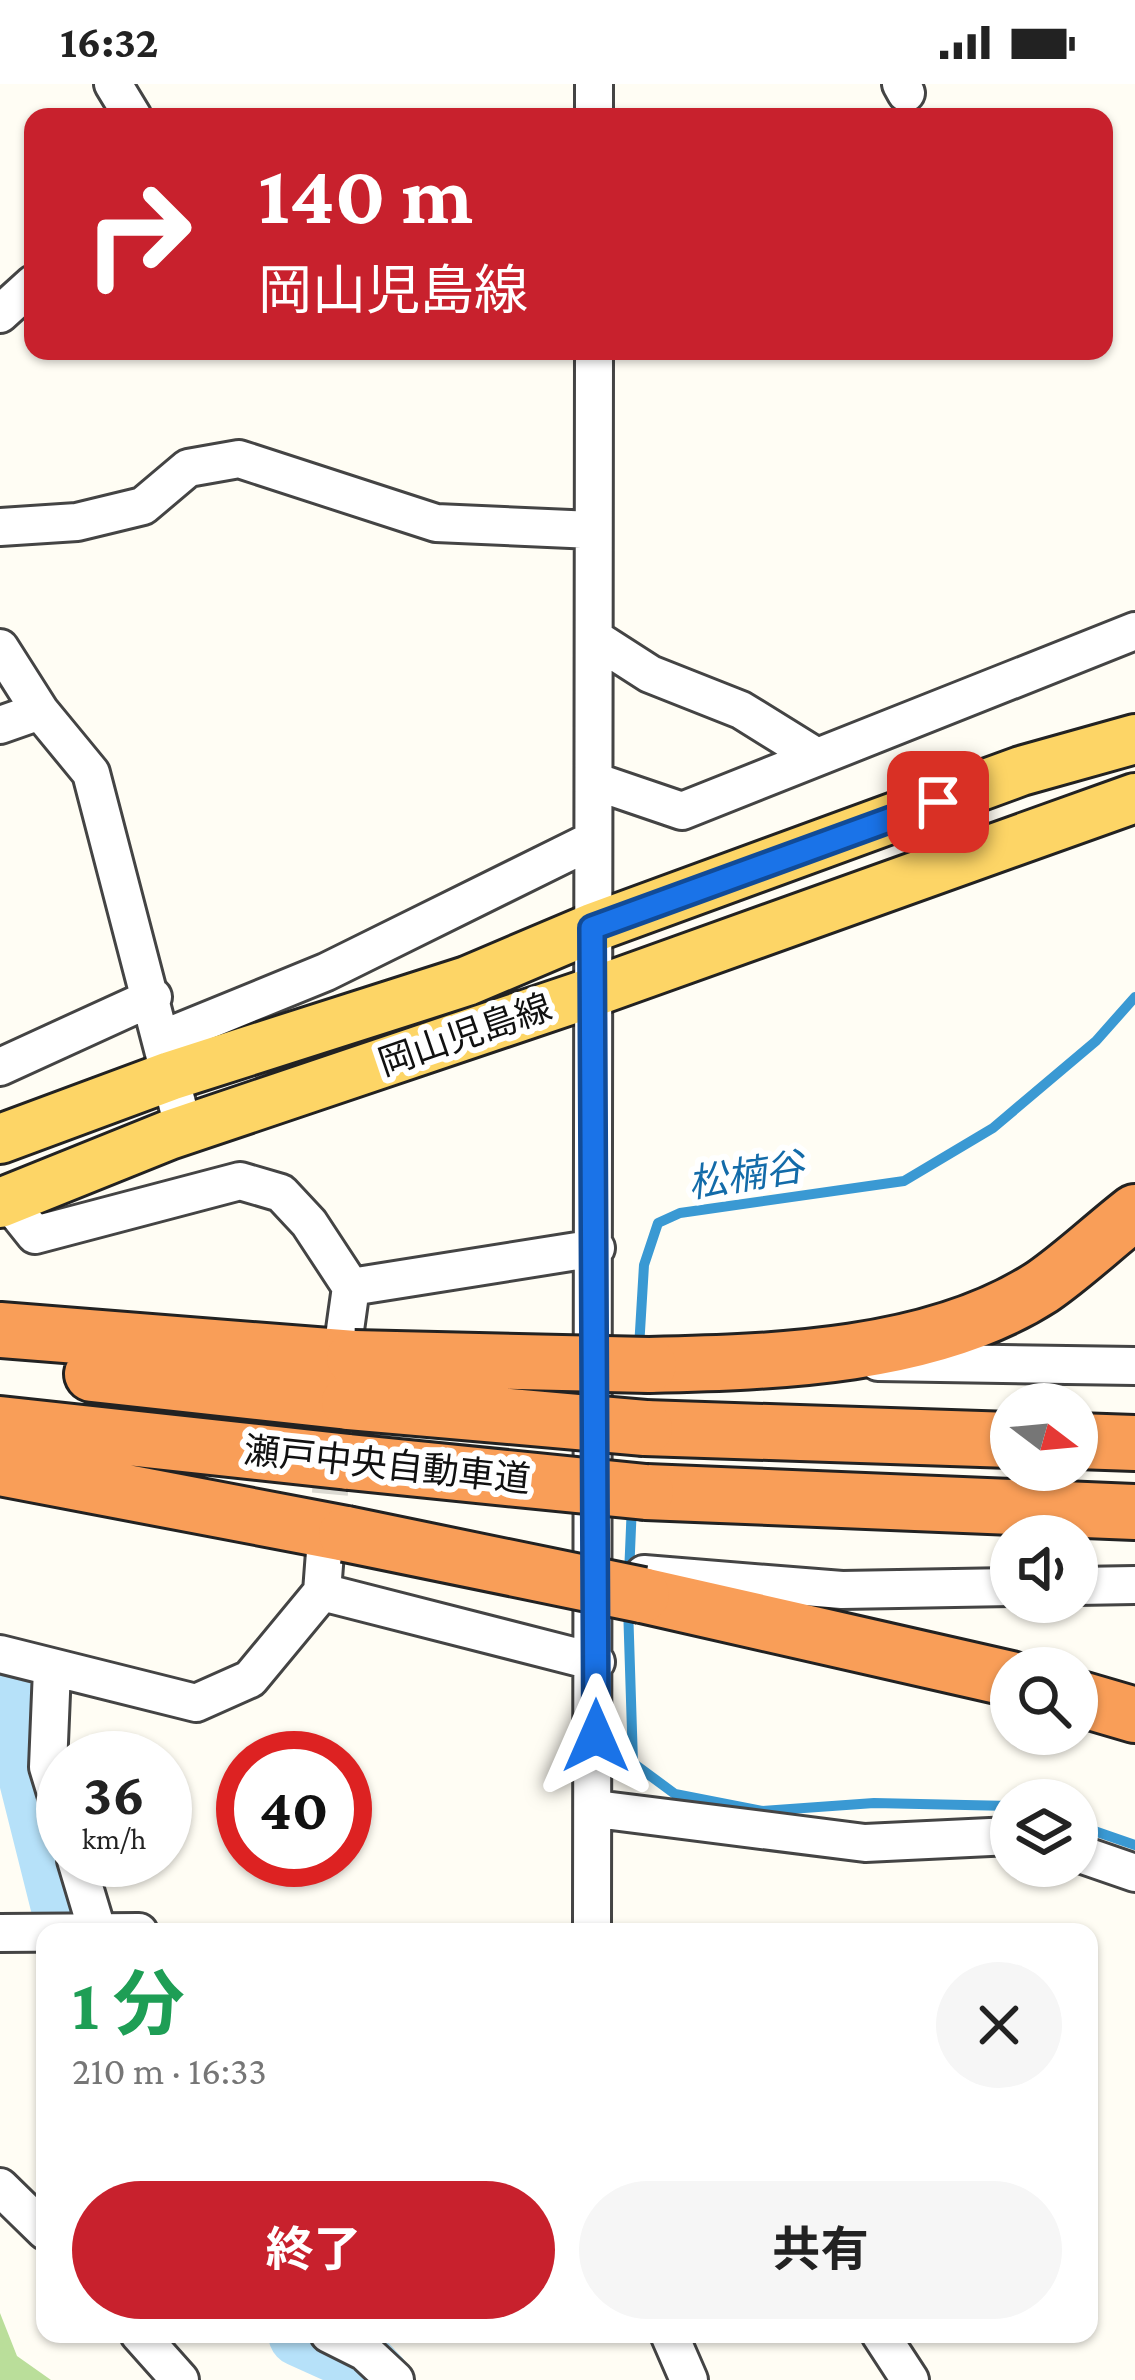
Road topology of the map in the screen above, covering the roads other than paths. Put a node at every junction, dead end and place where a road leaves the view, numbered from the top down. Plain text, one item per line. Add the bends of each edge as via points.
1 (24, 292) edge
2 (0, 314) edge
3 (594, 360) edge
4 (0, 527) edge
5 (593, 530) junction
6 (1135, 632) edge
7 (594, 638) junction
8 (0, 648) edge
9 (40, 711) junction
10 (0, 724) edge
11 (1135, 739) edge
12 (817, 758) junction
13 (594, 781) junction
14 (1135, 798) edge
15 (592, 840) junction
16 (592, 928) junction
17 (593, 992) junction
18 (153, 997) junction
19 (166, 1058) junction
20 (0, 1066) edge
21 (184, 1130) junction
22 (0, 1139) edge
23 (3, 1201) edge
24 (1135, 1212) edge
25 (596, 1248) junction
26 (351, 1287) junction
27 (0, 1330) edge
28 (791, 1361) junction
29 (0, 1363) edge
30 (349, 1365) junction
31 (1135, 1366) edge
32 (0, 1424) edge
33 (990, 1438) edge
34 (1098, 1442) edge
35 (1135, 1443) edge
36 (0, 1468) edge
37 (1135, 1512) edge
38 (336, 1543) junction
39 (643, 1585) junction
40 (1135, 1585) edge
41 (1098, 1586) edge
42 (990, 1587) edge
43 (322, 1592) junction
44 (0, 1654) edge
45 (596, 1662) junction
46 (52, 1669) junction
47 (990, 1674) edge
48 (1098, 1704) edge
49 (1135, 1715) edge
50 (50, 1731) edge
51 (596, 1809) junction
52 (990, 1837) edge
53 (1098, 1860) edge
54 (1135, 1873) edge
55 (84, 1887) edge
56 (95, 1923) edge
57 (592, 1923) edge
58 (36, 1932) edge
59 (0, 1933) edge
60 (0, 2186) edge
61 (36, 2222) edge
62 (147, 2343) edge
63 (347, 2343) edge
64 (673, 2343) edge
65 (886, 2343) edge
66 (180, 2380) edge
67 (395, 2380) edge
68 (688, 2380) edge
69 (910, 2380) edge

1 - 2 street
3 - 5 street
4 - 5 street via 77,522 143,506 188,468 239,459 436,523
5 - 7 street
6 - 12 street
7 - 12 street via 650,674 741,710
7 - 13 street
8 - 9 street
9 - 10 street
9 - 18 street via 91,773
11 - 16 main road, 岡山児島線 via 1021,771
12 - 13 street via 682,811
13 - 15 street
14 - 17 main road, 岡山児島線
15 - 16 street
15 - 19 street
16 - 17 street
16 - 19 main road, 岡山児島線 via 467,981
17 - 21 main road, 岡山児島線
17 - 25 street
18 - 19 street
18 - 20 street
19 - 21 street
19 - 22 main road, 岡山児島線
21 - 23 main road, 岡山児島線
23 - 26 street via 34,1235 240,1181 281,1193
24 - 28 highway via 1020,1297 925,1338
25 - 26 street
25 - 45 street
26 - 30 street
27 - 30 highway
28 - 30 highway, bridge
28 - 31 street
29 - 30 highway, 瀬戸中央自動車道
30 - 33 highway, 瀬戸中央自動車道, bridge via 645,1428
32 - 37 highway, 瀬戸中央自動車道, bridge via 646,1492
34 - 35 highway
36 - 38 highway
38 - 39 highway, bridge
38 - 43 street
39 - 42 street
39 - 47 highway
40 - 41 street
43 - 45 street
43 - 46 street via 250,1679 196,1703
44 - 46 street
45 - 51 street
46 - 50 street
48 - 49 highway
51 - 52 street via 866,1843
51 - 57 street
53 - 54 street
55 - 56 street
58 - 59 street
60 - 61 street
62 - 66 street
63 - 67 street
64 - 68 street
65 - 69 street

